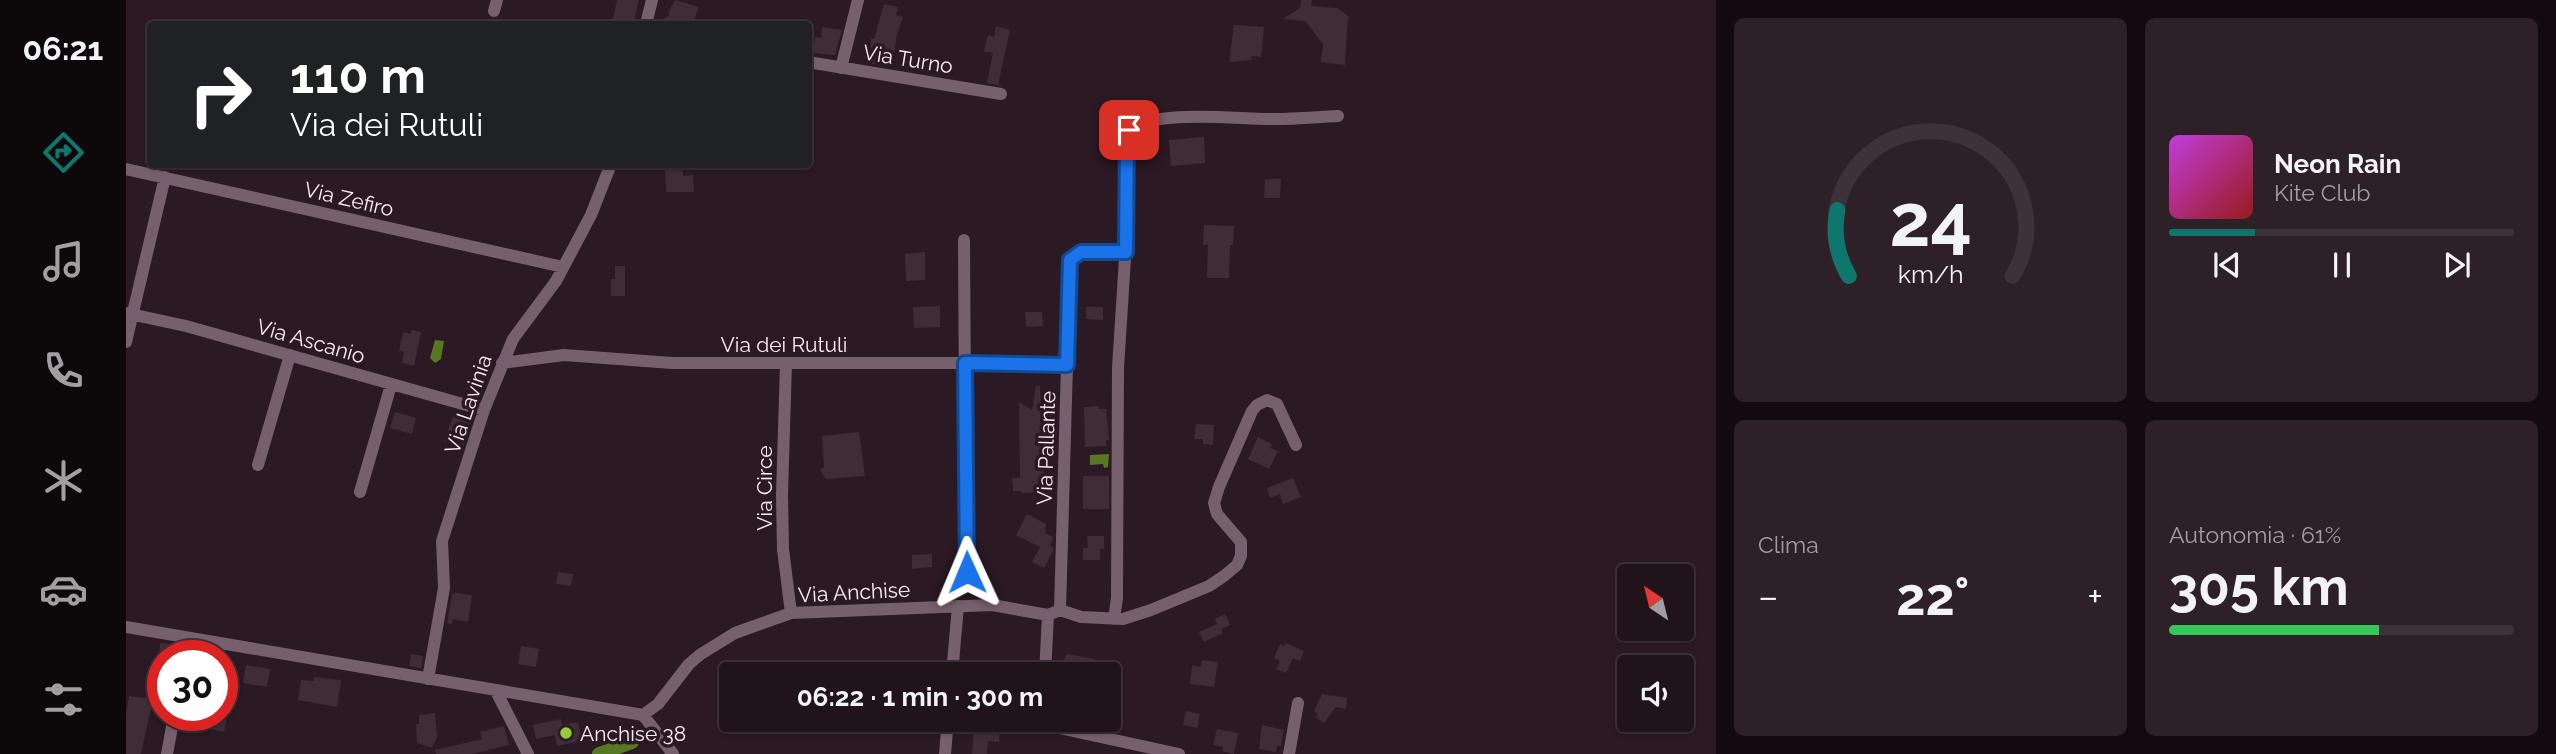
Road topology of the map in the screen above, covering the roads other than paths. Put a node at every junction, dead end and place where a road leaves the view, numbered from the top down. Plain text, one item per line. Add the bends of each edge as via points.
1 (652, 0) edge
2 (858, 0) edge
3 (647, 21) edge
4 (812, 63) edge
5 (841, 68) junction
6 (1001, 94) dead end
7 (1338, 116) dead end
8 (609, 168) edge
9 (126, 169) edge
10 (165, 177) junction
11 (964, 240) dead end
12 (1126, 252) junction
13 (563, 267) junction
14 (129, 314) edge
15 (126, 342) edge
16 (290, 355) junction
17 (502, 363) junction
18 (786, 363) junction
19 (965, 363) junction
20 (1067, 365) junction
21 (391, 384) junction
22 (484, 411) junction
23 (1296, 445) dead end
24 (258, 465) dead end
25 (360, 492) dead end
26 (967, 572) dead end
27 (958, 606) junction
28 (791, 613) junction
29 (1054, 613) junction
30 (1114, 619) junction
31 (126, 627) edge
32 (188, 639) joint
33 (953, 662) edge
34 (1047, 662) edge
35 (428, 679) junction
36 (496, 691) junction
37 (1298, 703) dead end
38 (643, 715) junction
39 (171, 731) edge
40 (947, 732) edge
41 (1078, 732) edge
42 (167, 754) edge
43 (528, 754) edge
44 (673, 754) edge
45 (945, 754) edge
46 (1179, 754) edge
47 (1289, 754) edge

1 - 3 street
2 - 5 street
4 - 5 street, Via Turno
5 - 6 street, Via Turno
7 - 12 street via 1187,116 1139,123 1127,134
8 - 13 street, Via Lavinia
9 - 10 street, Via Zefiro
10 - 13 street, Via Zefiro
10 - 14 street
11 - 19 street
12 - 20 street, Via Pallante via 1081,252 1070,260
12 - 30 street via 1118,368 1118,598
13 - 17 street, Via Lavinia
14 - 15 street
14 - 16 street, Via Ascanio
16 - 21 street, Via Ascanio
16 - 24 street
17 - 18 street, Via dei Rutuli via 564,355 672,363
17 - 22 street, Via Lavinia
18 - 19 street, Via dei Rutuli
18 - 28 street, Via Circe via 782,509
19 - 20 street, Via dei Rutuli
19 - 26 street
20 - 29 street, Via Pallante
21 - 22 street, Via Ascanio
21 - 25 street
22 - 35 street, Via Lavinia via 442,541 444,588
23 - 30 street, Via Anchise via 1277,404 1267,400 1258,405 1214,503 1217,514 1241,542 1237,565 1209,586 1152,610
27 - 28 street, Via Anchise
27 - 29 street, Via Anchise
27 - 33 street
28 - 38 street, Via Anchise via 735,633 701,654 659,704
29 - 30 street, Via Anchise
29 - 34 street, Via Pallante
31 - 32 street
32 - 35 street
35 - 36 street
36 - 38 street
36 - 43 street
37 - 47 street
38 - 44 street
39 - 42 street
40 - 45 street
41 - 46 street

